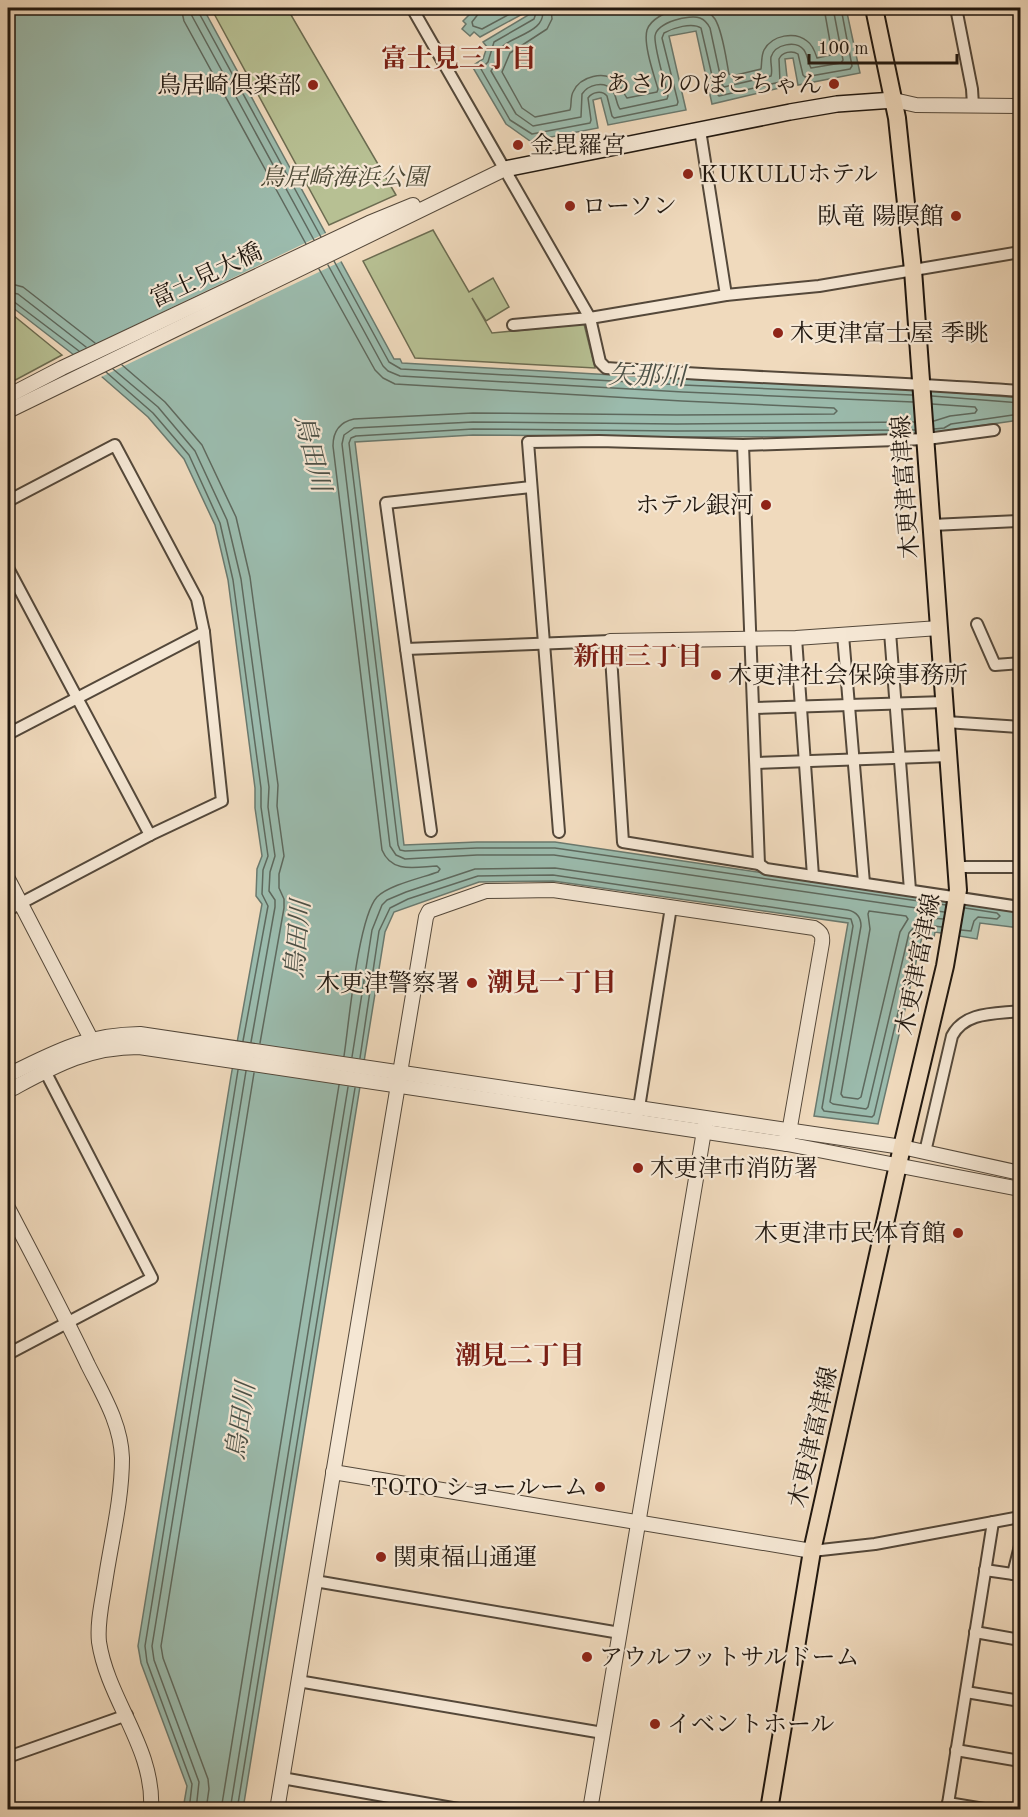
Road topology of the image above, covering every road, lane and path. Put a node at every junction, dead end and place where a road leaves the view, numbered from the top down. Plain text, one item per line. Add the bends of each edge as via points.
1 (412, 8) edge
2 (874, 8) edge
3 (956, 8) edge
4 (894, 100) junction
5 (973, 105) junction
6 (1020, 106) edge
7 (700, 130) junction
8 (505, 170) junction
9 (1020, 252) edge
10 (913, 270) junction
11 (726, 295) junction
12 (590, 318) junction
13 (513, 325) dead end
14 (64, 375) junction
15 (922, 384) junction
16 (1020, 391) edge
17 (8, 396) edge
18 (8, 411) edge
19 (994, 430) dead end
20 (927, 439) junction
21 (743, 445) junction
22 (531, 487) junction
23 (8, 501) edge
24 (1020, 520) edge
25 (933, 525) junction
26 (8, 568) edge
27 (978, 624) dead end
28 (939, 628) junction
29 (204, 632) junction
30 (890, 632) junction
31 (843, 635) junction
32 (796, 638) junction
33 (751, 639) junction
34 (610, 641) junction
35 (544, 644) junction
36 (406, 649) junction
37 (1020, 663) edge
38 (77, 698) junction
39 (895, 702) junction
40 (945, 702) junction
41 (849, 704) junction
42 (801, 706) junction
43 (754, 708) junction
44 (946, 722) junction
45 (1020, 727) edge
46 (8, 734) edge
47 (949, 756) junction
48 (900, 758) junction
49 (854, 759) junction
50 (805, 761) junction
51 (756, 763) junction
52 (431, 831) dead end
53 (559, 832) dead end
54 (150, 835) junction
55 (759, 864) junction
56 (956, 867) junction
57 (1020, 867) edge
58 (813, 876) junction
59 (8, 879) edge
60 (864, 883) junction
61 (909, 890) junction
62 (958, 896) junction
63 (14, 906) edge
64 (671, 907) junction
65 (1020, 907) edge
66 (1020, 1011) edge
67 (91, 1039) junction
68 (221, 1051) junction
69 (45, 1071) junction
70 (8, 1075) edge
71 (399, 1078) junction
72 (8, 1091) edge
73 (639, 1108) junction
74 (637, 1122) junction
75 (705, 1126) junction
76 (788, 1138) junction
77 (902, 1147) junction
78 (926, 1152) junction
79 (898, 1166) junction
80 (1020, 1173) edge
81 (1020, 1189) edge
82 (8, 1208) edge
83 (68, 1322) junction
84 (8, 1354) edge
85 (333, 1472) junction
86 (1020, 1517) edge
87 (638, 1522) junction
88 (993, 1522) junction
89 (1020, 1546) edge
90 (812, 1551) junction
91 (985, 1570) junction
92 (1017, 1574) edge
93 (315, 1581) junction
94 (975, 1632) junction
95 (620, 1633) junction
96 (1020, 1640) edge
97 (298, 1681) junction
98 (966, 1692) junction
99 (1020, 1701) edge
100 (127, 1715) junction
101 (603, 1733) junction
102 (956, 1750) junction
103 (8, 1758) edge
104 (1020, 1761) edge
105 (282, 1778) junction
106 (947, 1806) edge
107 (151, 1809) edge
108 (277, 1809) edge
109 (464, 1809) edge
110 (590, 1809) edge
111 (769, 1809) edge
112 (990, 1809) edge

1 - 8 street
2 - 4 main road, 木更津富津線
3 - 5 street
4 - 5 street via 916,105
4 - 7 main road via 829,105
4 - 10 main road, 木更津富津線
5 - 6 street
7 - 8 main road
7 - 11 street
8 - 12 street
8 - 14 street, 富士見大橋 via 370,229
9 - 10 street
10 - 11 street via 819,286
10 - 15 main road, 木更津富津線
11 - 12 street
12 - 13 street
12 - 15 street via 600,362 606,368
14 - 17 street
14 - 18 street
15 - 16 street
15 - 20 main road, 木更津富津線
19 - 20 street
20 - 21 street
20 - 25 main road, 木更津富津線
21 - 22 street via 528,442
21 - 33 street
22 - 35 street
22 - 36 street via 386,503
23 - 29 street via 115,445 197,599
24 - 25 street
25 - 28 main road, 木更津富津線
26 - 38 street
27 - 37 street via 995,665
28 - 30 street
28 - 40 main road, 木更津富津線
29 - 38 street
29 - 54 street via 222,801
30 - 31 street
30 - 39 street
31 - 32 street
31 - 41 street
32 - 33 street
32 - 42 street
33 - 34 street
33 - 43 street
34 - 35 street
34 - 55 street via 623,842
35 - 36 street
35 - 53 street
36 - 52 street
38 - 46 street
38 - 54 street
39 - 40 street
39 - 41 street
39 - 48 street
40 - 44 main road, 木更津富津線
41 - 42 street
41 - 49 street
42 - 43 street
42 - 50 street
43 - 51 street
44 - 45 street
44 - 47 main road, 木更津富津線
47 - 48 street
47 - 56 main road, 木更津富津線
48 - 49 street
48 - 61 street
49 - 50 street
49 - 60 street
50 - 51 street
50 - 58 street
51 - 55 street
54 - 63 street
55 - 58 street via 766,869
56 - 57 street
56 - 62 main road, 木更津富津線
58 - 60 street
59 - 63 street
60 - 61 street
61 - 62 street
62 - 65 street
62 - 77 main road, 木更津富津線
63 - 67 street
64 - 71 street via 553,890 521,890 477,892 429,911
64 - 73 street
64 - 76 street via 814,928 823,936
66 - 78 street via 975,1016 956,1028
67 - 68 street via 140,1034
67 - 70 street
68 - 69 street via 115,1047 78,1056
68 - 71 street
69 - 72 street
69 - 83 street via 152,1278
71 - 73 street
71 - 74 street
71 - 85 street
73 - 74 street
73 - 75 street
74 - 75 street
75 - 76 street
75 - 87 street
76 - 77 street
76 - 79 street
77 - 78 street
77 - 79 main road, 木更津富津線
78 - 80 street
79 - 81 street
79 - 90 main road, 木更津富津線
82 - 83 street
83 - 84 street
83 - 100 street via 119,1429 120,1486 100,1610 99,1641
85 - 87 street
85 - 93 street
86 - 88 street
87 - 90 street
87 - 95 street
88 - 90 street via 875,1544
88 - 91 street
89 - 92 street
90 - 111 main road, 木更津富津線
91 - 92 street
91 - 94 street
93 - 95 street
93 - 97 street
94 - 96 street
94 - 98 street
95 - 101 street
97 - 101 street
97 - 105 street
98 - 99 street
98 - 102 street
100 - 103 street
100 - 107 street via 148,1772
101 - 110 street
102 - 104 street
102 - 106 street
105 - 108 street
105 - 109 street
106 - 112 street

